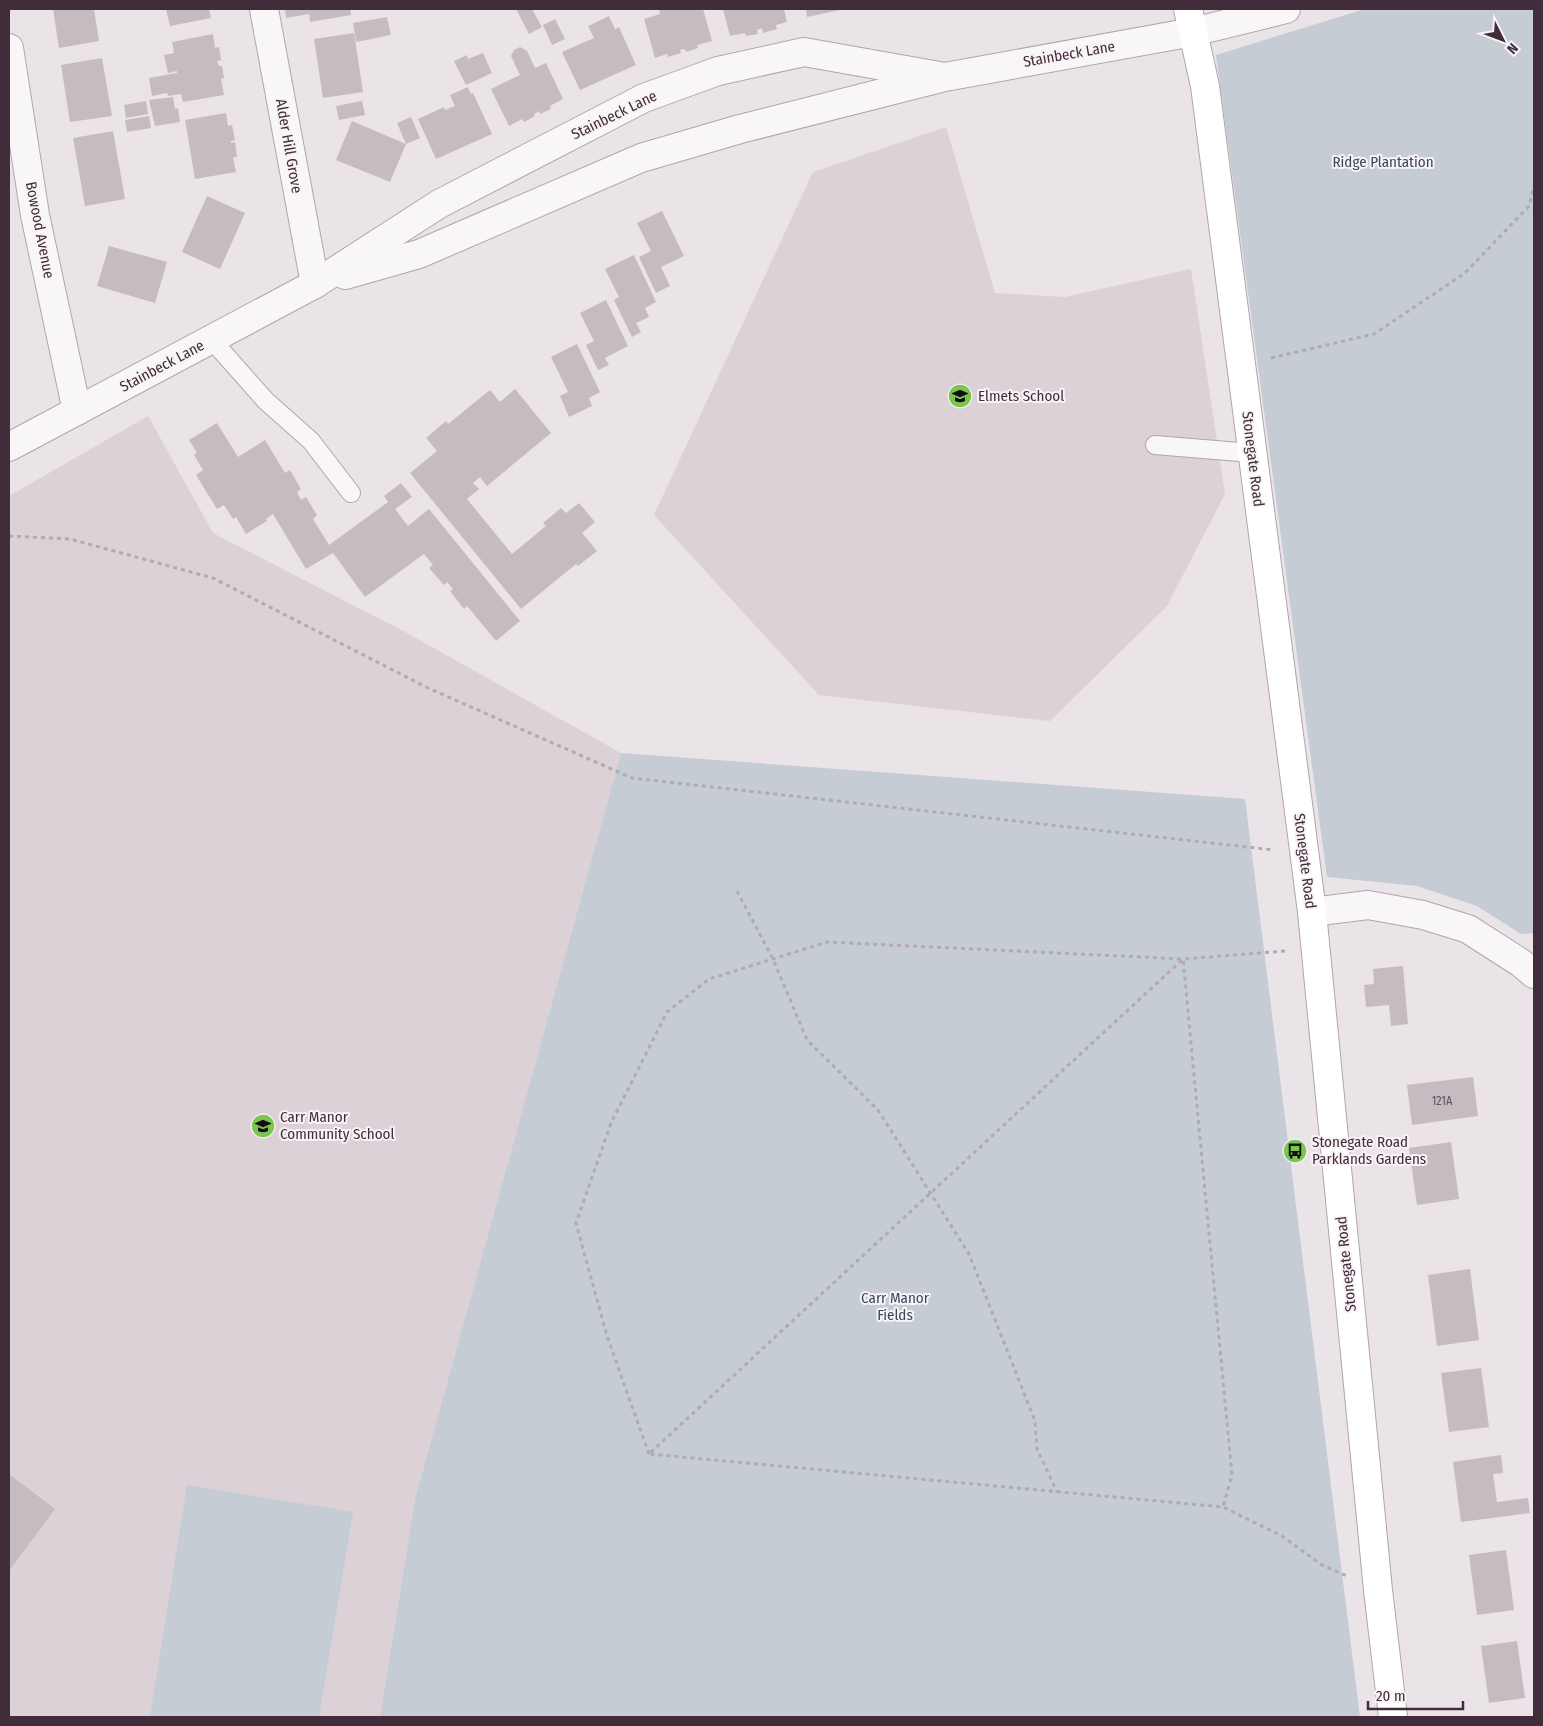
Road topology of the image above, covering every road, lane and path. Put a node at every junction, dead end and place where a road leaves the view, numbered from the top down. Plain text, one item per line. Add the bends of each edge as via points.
1 (264, 9) edge
2 (1286, 9) edge
3 (1190, 20) edge
4 (9, 48) edge
5 (945, 77) junction
6 (1534, 186) edge
7 (315, 284) junction
8 (211, 340) junction
9 (1241, 364) junction
10 (78, 411) junction
11 (1155, 445) dead end
12 (9, 447) edge
13 (1252, 454) junction
14 (351, 493) dead end
15 (9, 536) edge
16 (1304, 854) junction
17 (737, 891) dead end
18 (1312, 912) junction
19 (1316, 948) junction
20 (773, 959) junction
21 (1183, 959) junction
22 (1534, 974) edge
23 (930, 1194) junction
24 (649, 1454) junction
25 (1057, 1492) junction
26 (1223, 1507) junction
27 (1378, 1590) junction
28 (1393, 1717) edge

1 - 7 street, Alder Hill Grove
2 - 3 street, Stainbeck Lane
3 - 5 street, Stainbeck Lane
3 - 9 main road, Stonegate Road via 1205,86
4 - 10 street, Bowood Avenue via 35,214
5 - 7 street, Stainbeck Lane via 740,129 641,158 419,254
5 - 7 street, Stainbeck Lane via 804,52 718,71 644,98 439,204
6 - 9 path via 1529,206 1464,273 1374,334
7 - 8 street, Stainbeck Lane
8 - 10 street, Stainbeck Lane
8 - 14 lane via 266,401 311,440
9 - 13 main road, Stonegate Road
10 - 12 street, Stainbeck Lane
11 - 13 lane
13 - 16 main road, Stonegate Road
15 - 16 path via 70,539 213,578 428,688 632,778
16 - 18 main road, Stonegate Road
17 - 20 path
18 - 19 main road, Stonegate Road
18 - 22 street via 1368,905 1423,915 1468,929
19 - 21 path
19 - 27 main road, Stonegate Road
20 - 21 path via 827,942
20 - 23 path via 807,1040 878,1110
20 - 24 path via 709,979 667,1012 611,1123 576,1223 607,1336
21 - 23 path
21 - 26 path via 1232,1475
23 - 24 path
23 - 25 path via 969,1254 1035,1420 1037,1449
24 - 25 path
25 - 26 path
26 - 27 path via 1282,1536 1322,1565
27 - 28 main road, Stonegate Road

